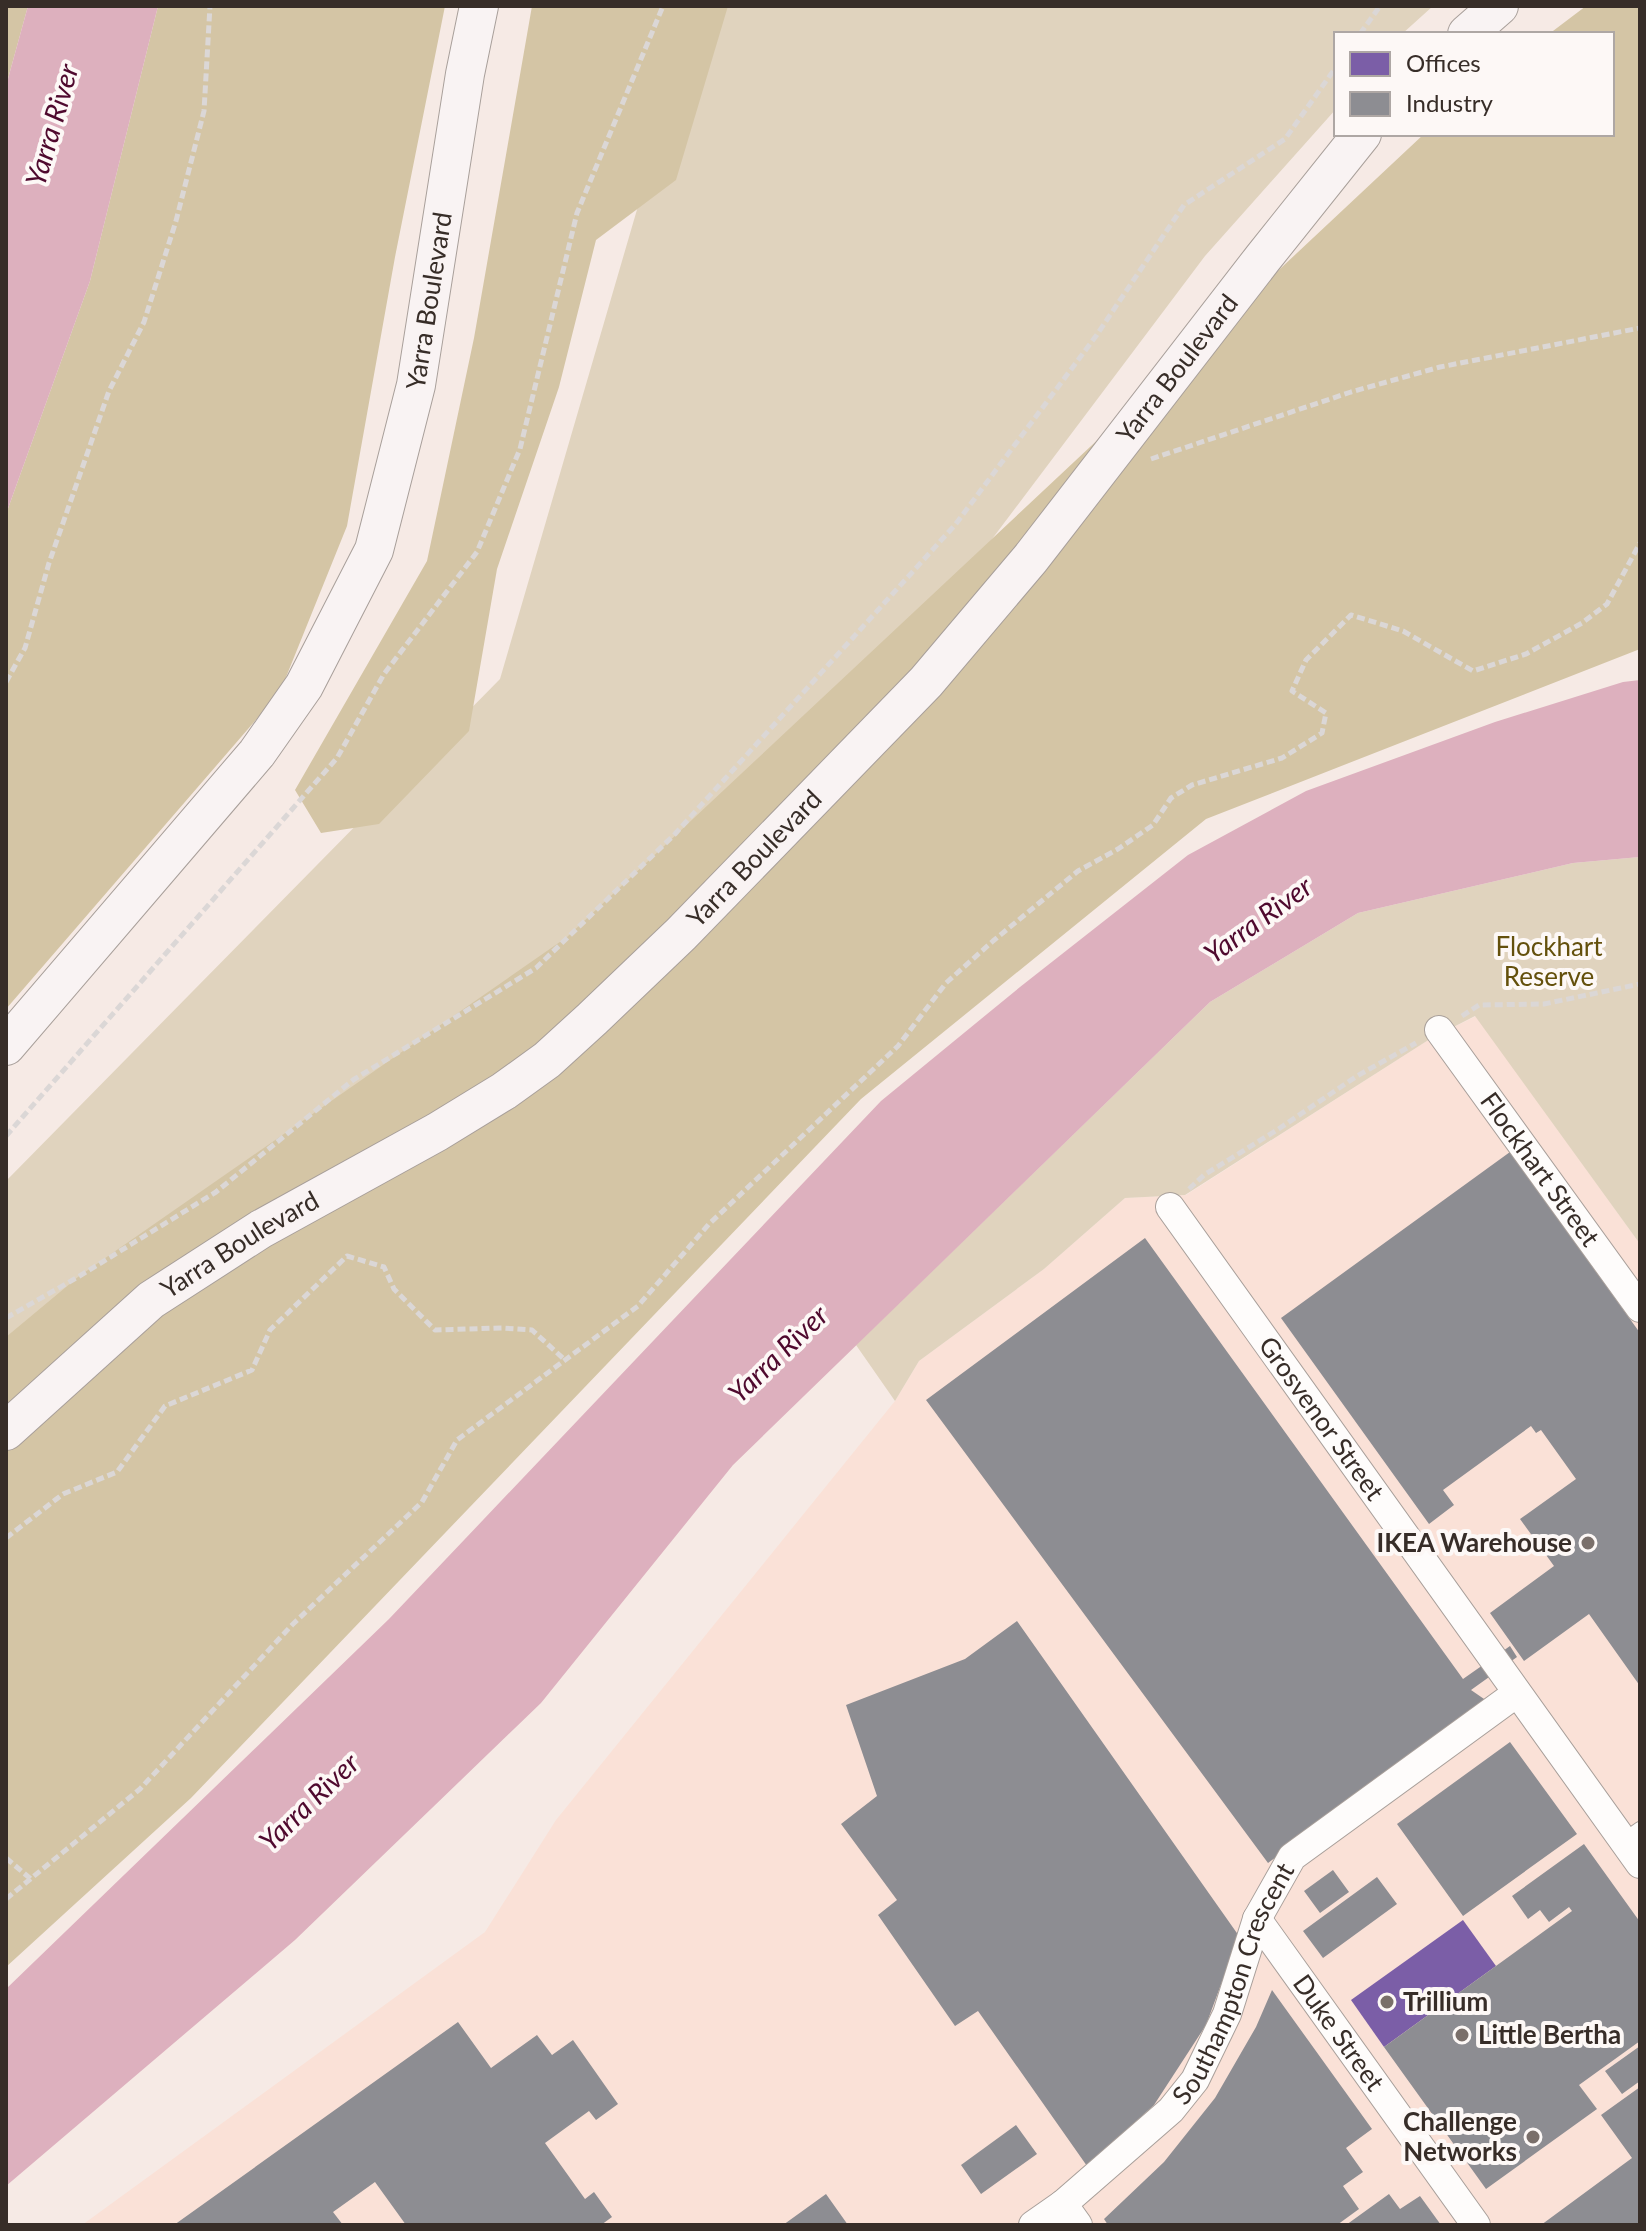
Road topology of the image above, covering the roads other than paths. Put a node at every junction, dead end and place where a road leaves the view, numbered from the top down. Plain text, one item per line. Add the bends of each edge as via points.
1 (479, 6) edge
2 (1499, 6) edge
3 (1469, 32) edge
4 (1360, 136) edge
5 (1439, 1030) road end
6 (6, 1046) edge
7 (1170, 1207) road end
8 (1640, 1308) edge
9 (6, 1431) edge
10 (1517, 1693) junction
11 (1632, 1835) edge
12 (1640, 1864) edge
13 (1257, 1919) junction
14 (1071, 2214) edge
15 (1033, 2225) edge
16 (1476, 2225) edge

1 - 6 street, Yarra Boulevard via 416,385 374,550 304,686 257,753
2 - 3 street
4 - 9 street, Yarra Boulevard via 1031,558 936,671 658,956 547,1060 504,1091 261,1229 151,1300
5 - 8 street, Flockhart Street
7 - 10 street, Grosvenor Street
10 - 11 street, Grosvenor Street
10 - 13 street, Southampton Crescent via 1292,1857
11 - 12 street, Grosvenor Street
13 - 14 street, Southampton Crescent via 1227,2014 1195,2080
13 - 16 street, Duke Street
14 - 15 street, Southampton Crescent

